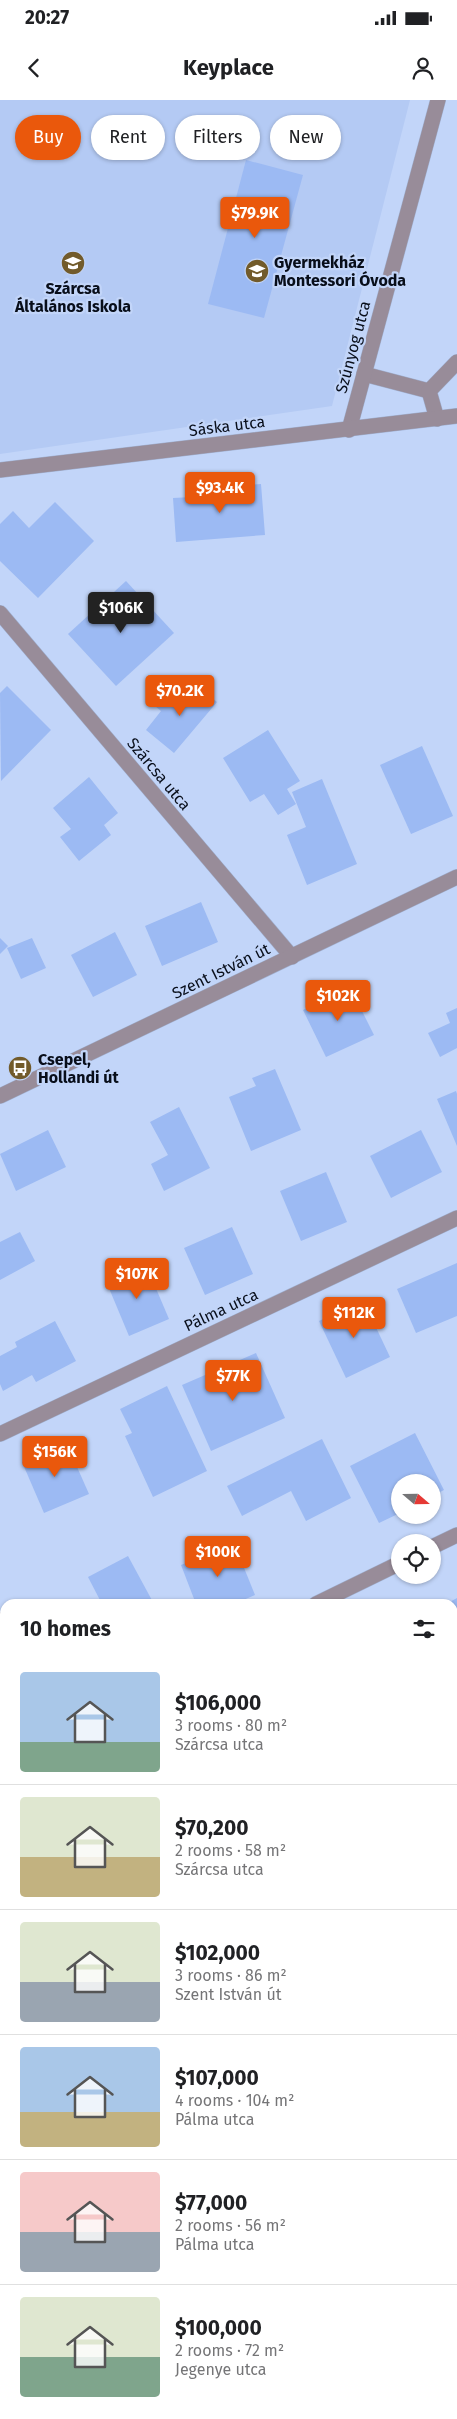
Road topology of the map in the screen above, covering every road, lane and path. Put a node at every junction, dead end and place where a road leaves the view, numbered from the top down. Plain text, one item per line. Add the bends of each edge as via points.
1 (438, 100) edge
2 (457, 362) edge
3 (364, 374) junction
4 (429, 390) junction
5 (457, 416) edge
6 (437, 419) junction
7 (349, 430) junction
8 (0, 470) edge
9 (0, 613) edge
10 (457, 877) edge
11 (292, 956) junction
12 (0, 1096) edge
13 (457, 1218) edge
14 (0, 1434) edge
15 (457, 1536) edge
16 (441, 1543) edge
17 (391, 1567) edge
18 (326, 1599) edge

1 - 3 street, Szúnyog utca
2 - 4 street
3 - 4 street
3 - 7 street, Szúnyog utca
4 - 6 street
5 - 6 street, Sáska utca
6 - 7 street, Sáska utca
7 - 8 street, Sáska utca
9 - 11 street, Szárcsa utca
10 - 11 street, Szent István út
11 - 12 street, Szent István út
13 - 14 street, Pálma utca
15 - 16 street
17 - 18 street

